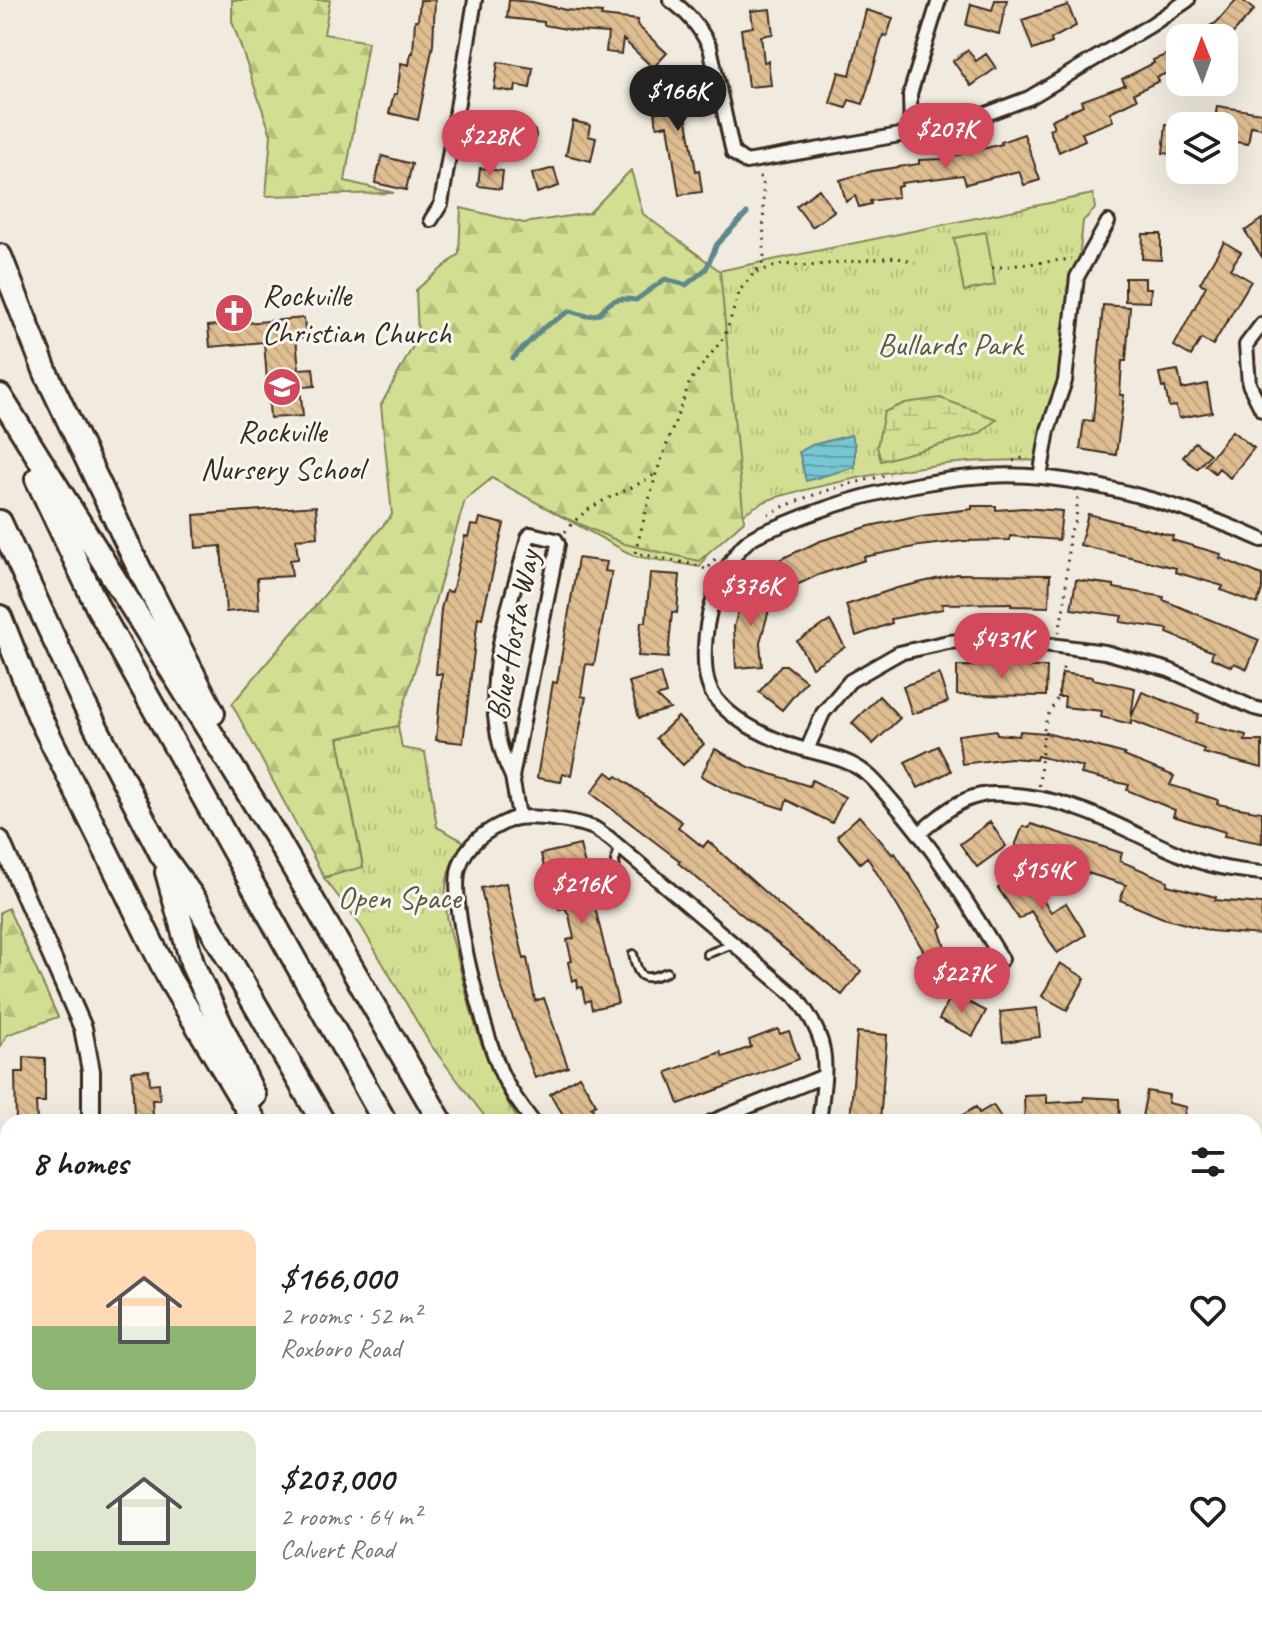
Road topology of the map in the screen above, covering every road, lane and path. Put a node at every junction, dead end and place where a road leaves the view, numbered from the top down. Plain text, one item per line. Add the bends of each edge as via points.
1 (475, 0) edge
2 (670, 0) edge
3 (939, 0) edge
4 (1188, 0) edge
5 (455, 121) junction
6 (911, 133) junction
7 (528, 135) dead end
8 (746, 162) junction
9 (431, 220) dead end
10 (1108, 222) dead end
11 (0, 256) edge
12 (1088, 257) junction
13 (915, 263) dead end
14 (992, 268) dead end
15 (757, 272) junction
16 (1262, 324) edge
17 (0, 398) edge
18 (1262, 410) edge
19 (656, 474) junction
20 (1040, 477) junction
21 (1079, 483) junction
22 (0, 522) edge
23 (565, 532) dead end
24 (1262, 540) edge
25 (707, 570) dead end
26 (0, 617) edge
27 (1062, 645) junction
28 (1262, 710) edge
29 (807, 750) junction
30 (512, 777) junction
31 (1038, 798) junction
32 (519, 816) junction
33 (920, 833) junction
34 (0, 839) edge
35 (277, 839) junction
36 (619, 847) junction
37 (162, 855) junction
38 (1262, 873) edge
39 (618, 893) dead end
40 (733, 944) junction
41 (633, 954) dead end
42 (707, 954) dead end
43 (1002, 959) dead end
44 (667, 972) dead end
45 (824, 1076) junction
46 (91, 1114) edge
47 (250, 1114) edge
48 (262, 1114) edge
49 (318, 1114) edge
50 (381, 1114) edge
51 (436, 1114) edge
52 (528, 1114) edge
53 (731, 1114) edge
54 (820, 1114) edge

1 - 5 street
2 - 8 street via 684,9 710,47 733,153
3 - 6 street via 910,94
4 - 6 street via 1029,98 973,119
5 - 7 street
5 - 9 street via 441,204
6 - 8 street
8 - 15 path via 763,180 764,261
10 - 12 street
11 - 35 highway via 46,373
12 - 14 path
12 - 20 street via 1077,277 1065,381 1048,430
13 - 15 path via 895,257 782,264
15 - 19 path via 740,290 725,336 690,381
16 - 18 street via 1246,345 1249,384
17 - 35 highway
17 - 50 highway via 98,608
19 - 23 path via 579,514
19 - 25 path via 635,553
20 - 21 street
20 - 29 street via 973,478 867,495 749,539 721,576 707,618 704,660 712,694 777,741
21 - 24 street via 1164,504
21 - 27 path via 1076,520 1069,535
22 - 37 highway via 84,704
26 - 47 highway via 40,718 170,980
27 - 28 street via 1169,670
27 - 29 street via 997,638 899,653 850,681 823,713
27 - 31 path via 1058,697 1044,730
29 - 33 street via 840,758 867,774
30 - 30 street, Blue Hosta Way via 557,553 556,540 531,534 499,647 493,691 496,738
30 - 32 street, Blue Hosta Way
31 - 33 street via 981,795 957,804
31 - 38 street via 1094,812 1180,855 1226,870
32 - 36 street via 594,828
32 - 52 street via 488,830 471,845 459,866 456,887 458,916 493,1048 501,1072
33 - 43 street
34 - 46 street via 83,1028
35 - 51 highway
36 - 39 lane
36 - 40 street
37 - 48 highway via 193,966
37 - 49 highway via 196,902
40 - 42 lane
40 - 45 street via 795,996 814,1020 824,1051
41 - 44 lane via 642,977
45 - 53 street
45 - 54 street

